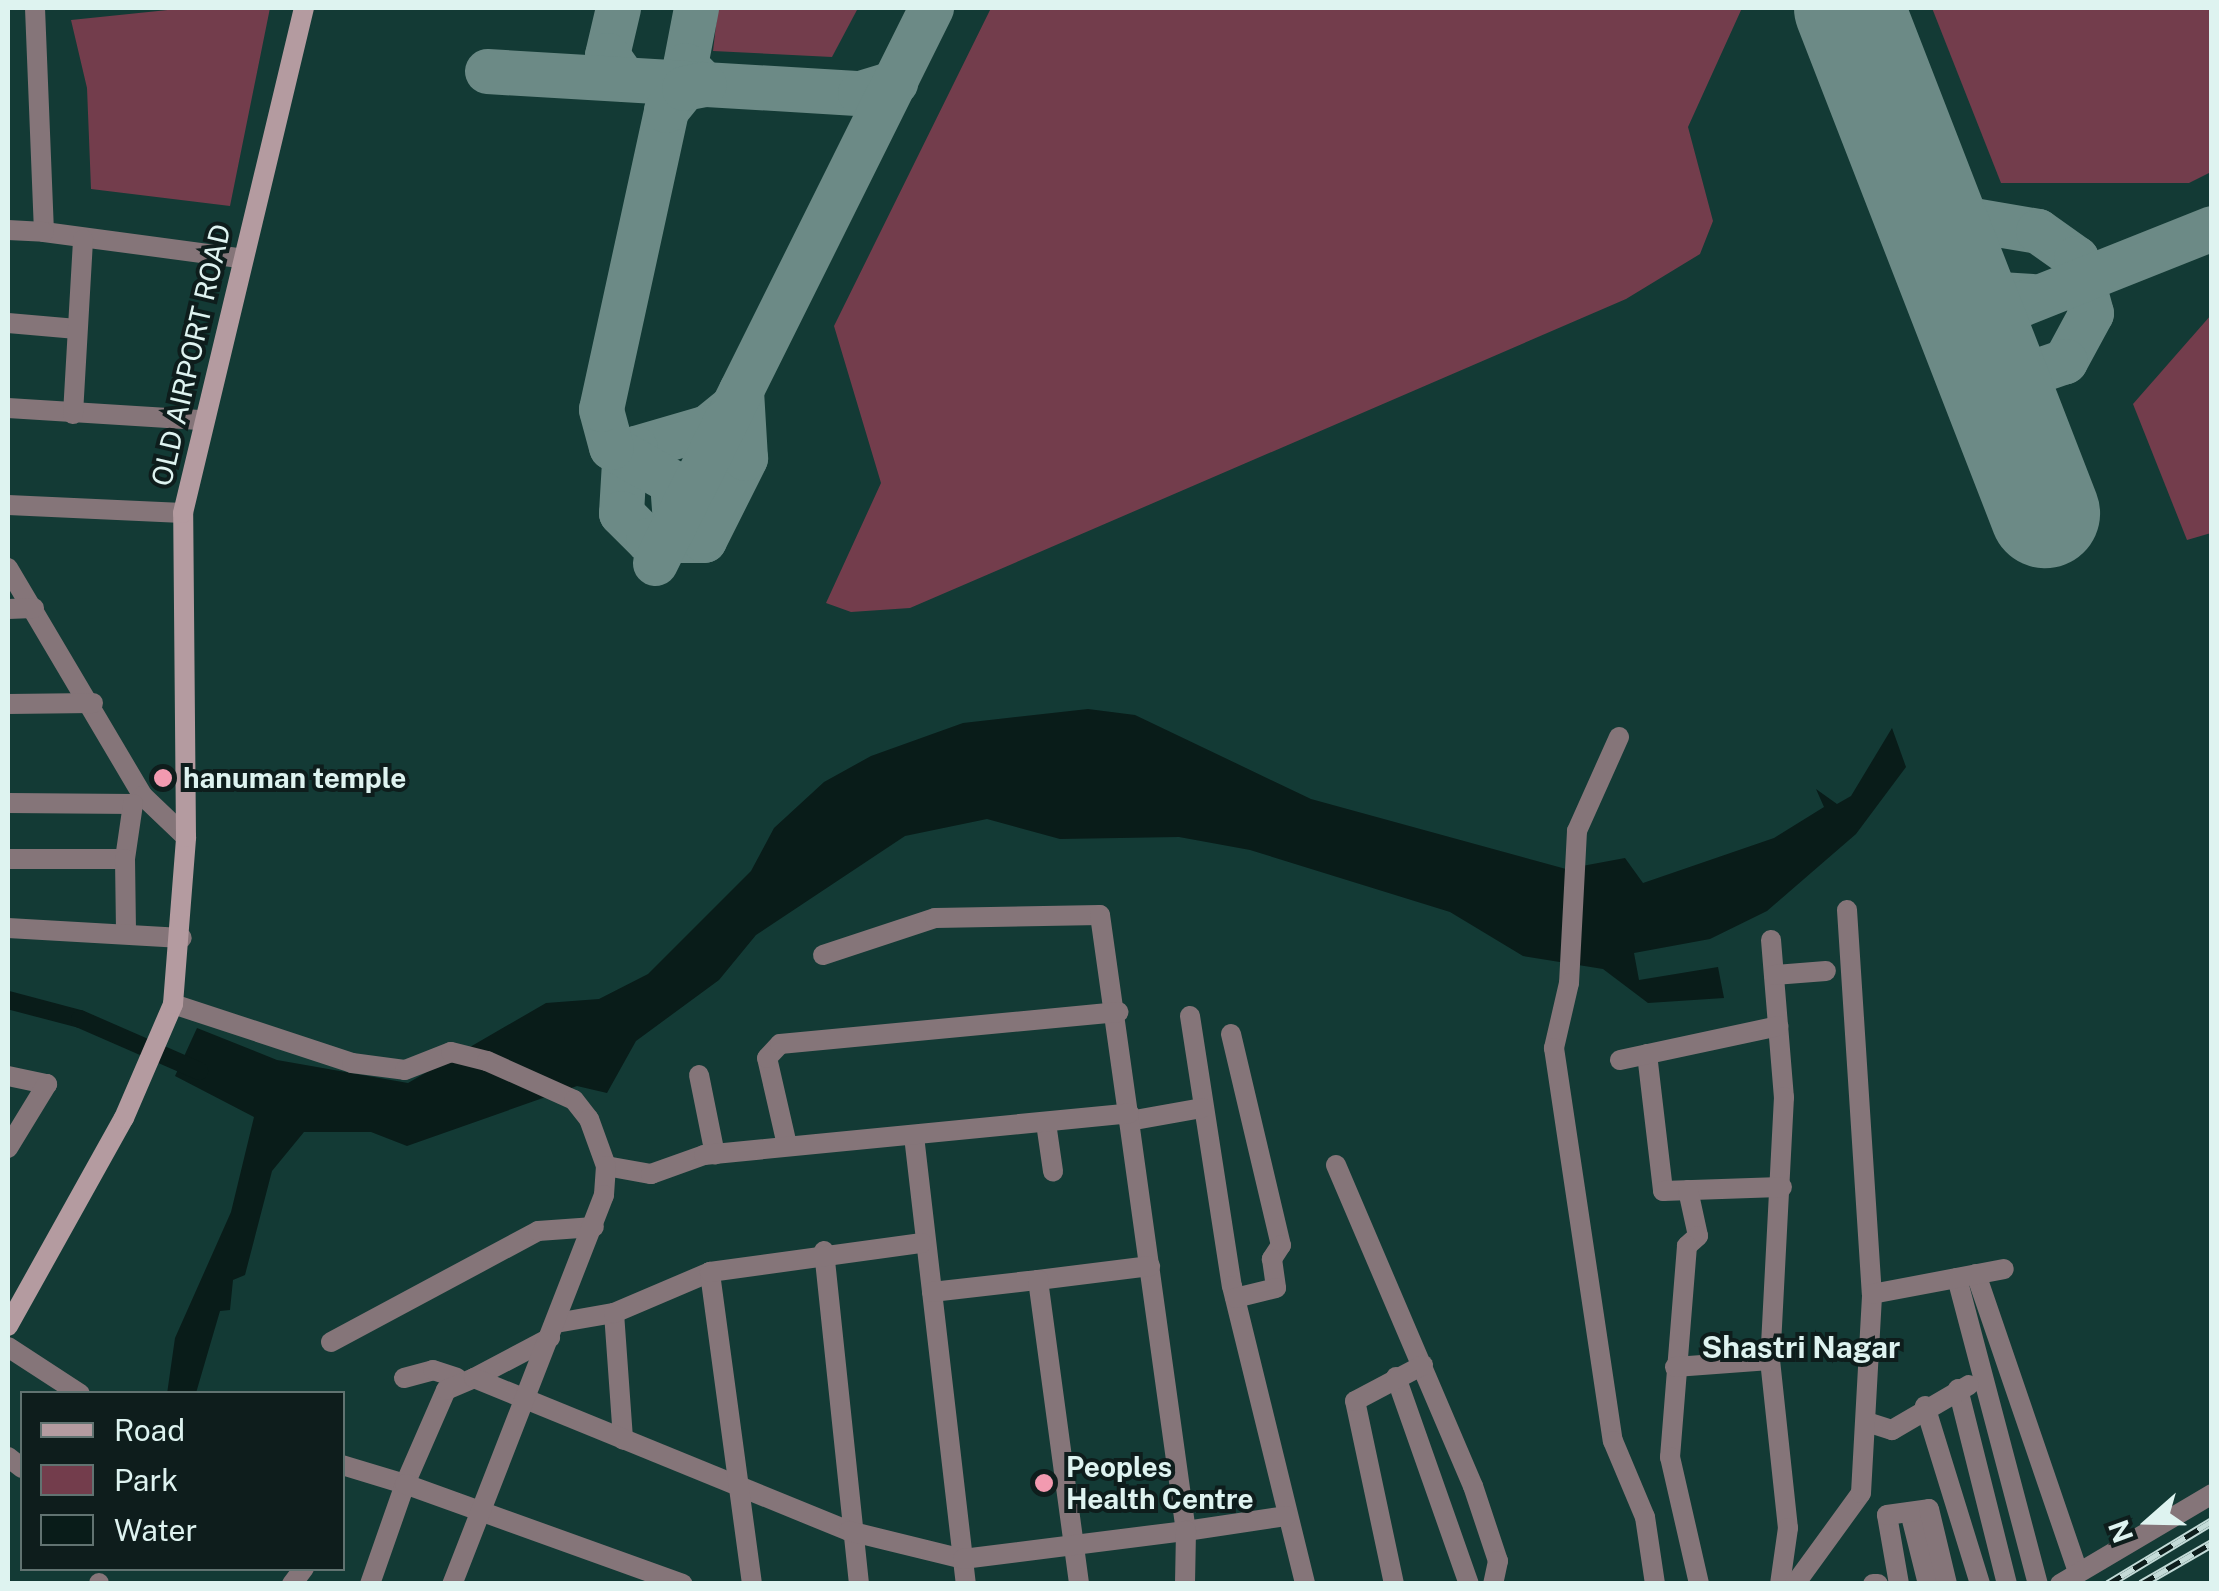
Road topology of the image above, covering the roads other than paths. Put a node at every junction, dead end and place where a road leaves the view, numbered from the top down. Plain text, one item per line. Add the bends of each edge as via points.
1 (35, 8) edge
2 (304, 8) edge
3 (8, 230) edge
4 (44, 232) junction
5 (83, 238) junction
6 (239, 258) junction
7 (8, 324) edge
8 (76, 329) junction
9 (8, 408) edge
10 (73, 414) junction
11 (200, 420) junction
12 (8, 504) edge
13 (184, 513) junction
14 (8, 568) edge
15 (34, 608) junction
16 (8, 609) edge
17 (92, 703) junction
18 (8, 704) edge
19 (1619, 737) dead end
20 (138, 800) junction
21 (8, 803) edge
22 (186, 837) junction
23 (8, 859) edge
24 (125, 859) junction
25 (1847, 910) dead end
26 (8, 928) edge
27 (126, 932) junction
28 (182, 938) junction
29 (1771, 940) dead end
30 (823, 955) dead end
31 (1826, 972) dead end
32 (1774, 975) junction
33 (171, 1012) junction
34 (1118, 1012) junction
35 (1190, 1016) dead end
36 (1778, 1026) junction
37 (1232, 1034) dead end
38 (1647, 1054) junction
39 (1620, 1060) dead end
40 (699, 1075) dead end
41 (8, 1076) edge
42 (1202, 1108) junction
43 (1129, 1116) junction
44 (1046, 1123) junction
45 (914, 1136) junction
46 (787, 1146) junction
47 (8, 1148) edge
48 (715, 1154) junction
49 (1336, 1165) dead end
50 (606, 1166) junction
51 (1053, 1172) dead end
52 (1782, 1186) junction
53 (1688, 1190) junction
54 (594, 1227) junction
55 (922, 1242) junction
56 (824, 1251) junction
57 (1150, 1266) junction
58 (2004, 1269) dead end
59 (710, 1272) junction
60 (1967, 1276) junction
61 (1038, 1280) junction
62 (932, 1292) junction
63 (1872, 1294) junction
64 (1235, 1298) junction
65 (614, 1314) junction
66 (8, 1326) edge
67 (553, 1330) junction
68 (331, 1342) dead end
69 (8, 1347) edge
70 (1770, 1360) junction
71 (1423, 1366) junction
72 (1674, 1368) junction
73 (1396, 1377) junction
74 (1987, 1377) junction
75 (404, 1378) dead end
76 (465, 1378) junction
77 (1958, 1389) junction
78 (75, 1391) edge
79 (529, 1397) junction
80 (1925, 1406) junction
81 (1870, 1423) junction
82 (623, 1440) junction
83 (345, 1464) edge
84 (406, 1484) junction
85 (746, 1490) junction
86 (2212, 1494) edge
87 (1903, 1511) junction
88 (482, 1512) junction
89 (1286, 1516) junction
90 (849, 1531) junction
91 (1186, 1531) junction
92 (1074, 1540) junction
93 (963, 1558) junction
94 (622, 1574) edge
95 (2070, 1578) edge
96 (370, 1584) edge
97 (452, 1584) edge
98 (683, 1584) edge
99 (752, 1584) edge
100 (859, 1584) edge
101 (966, 1584) edge
102 (1079, 1584) edge
103 (1185, 1584) edge
104 (1305, 1584) edge
105 (1394, 1584) edge
106 (1468, 1584) edge
107 (1492, 1584) edge
108 (1654, 1584) edge
109 (1698, 1584) edge
110 (1780, 1584) edge
111 (1795, 1584) edge
112 (1899, 1584) edge
113 (1913, 1584) edge
114 (1928, 1584) edge
115 (1947, 1584) edge
116 (1980, 1584) edge
117 (2007, 1584) edge
118 (2038, 1584) edge

1 - 4 street
2 - 6 main road, OLD AIRPORT ROAD
3 - 4 street
4 - 5 street
5 - 6 street
5 - 8 street
6 - 11 main road, OLD AIRPORT ROAD
7 - 8 street
8 - 10 street
9 - 10 street
10 - 11 street
11 - 13 main road, OLD AIRPORT ROAD
12 - 13 street
13 - 22 main road, OLD AIRPORT ROAD
14 - 15 street
15 - 16 street
15 - 17 street
17 - 18 street
17 - 20 street
19 - 108 street via 1577,831 1569,983 1554,1048 1613,1441 1645,1517
20 - 21 street
20 - 22 street
20 - 24 street
22 - 28 main road, OLD AIRPORT ROAD
23 - 24 street
24 - 27 street
25 - 63 street
26 - 27 street
27 - 28 street
28 - 33 main road, OLD AIRPORT ROAD
29 - 32 street
30 - 34 street via 934,918 1100,914
31 - 32 street
32 - 36 street
33 - 50 street via 352,1063 405,1070 451,1052 574,1100
33 - 66 main road, OLD AIRPORT ROAD via 124,1118
34 - 43 street
34 - 46 street via 780,1044 767,1058
35 - 42 street
36 - 38 street
36 - 52 street
37 - 64 street via 1282,1245 1272,1258 1276,1288
38 - 39 street
38 - 53 street via 1662,1191
40 - 48 street
41 - 47 street via 46,1084
42 - 43 street
42 - 64 street
43 - 44 street
43 - 57 street
44 - 45 street
44 - 51 street
45 - 46 street
45 - 55 street
46 - 48 street
48 - 50 street via 650,1174
49 - 71 street
50 - 54 street
52 - 53 street
52 - 70 street
53 - 72 street via 1698,1236 1687,1246
54 - 67 street
54 - 68 street via 538,1231
55 - 56 street
55 - 62 street
56 - 59 street
56 - 90 street
57 - 61 street
57 - 91 street
58 - 60 street
59 - 65 street
59 - 85 street
60 - 63 street
60 - 74 street
60 - 95 street
61 - 62 street
61 - 92 street
62 - 93 street
63 - 81 street
64 - 89 street
65 - 67 street
65 - 82 street
67 - 76 street
67 - 79 street
69 - 78 street
70 - 72 street
70 - 110 street via 1788,1528
71 - 73 street
71 - 107 street via 1498,1561
72 - 109 street via 1672,1481
73 - 105 street via 1354,1400
73 - 106 street
74 - 77 street
74 - 118 street
75 - 76 street via 433,1370
76 - 79 street
76 - 84 street
77 - 80 street
77 - 117 street
79 - 82 street
79 - 88 street
80 - 81 street via 1892,1430
80 - 116 street
81 - 111 street via 1861,1492
82 - 85 street
83 - 84 street
84 - 88 street
84 - 96 street
85 - 90 street
85 - 99 street
86 - 95 street
87 - 112 street via 1887,1516
87 - 113 street
87 - 114 street
87 - 115 street via 1929,1509
88 - 94 street
88 - 97 street
89 - 91 street
89 - 104 street
90 - 93 street
90 - 100 street
91 - 92 street
91 - 103 street
92 - 93 street
92 - 102 street
93 - 101 street
94 - 98 street

